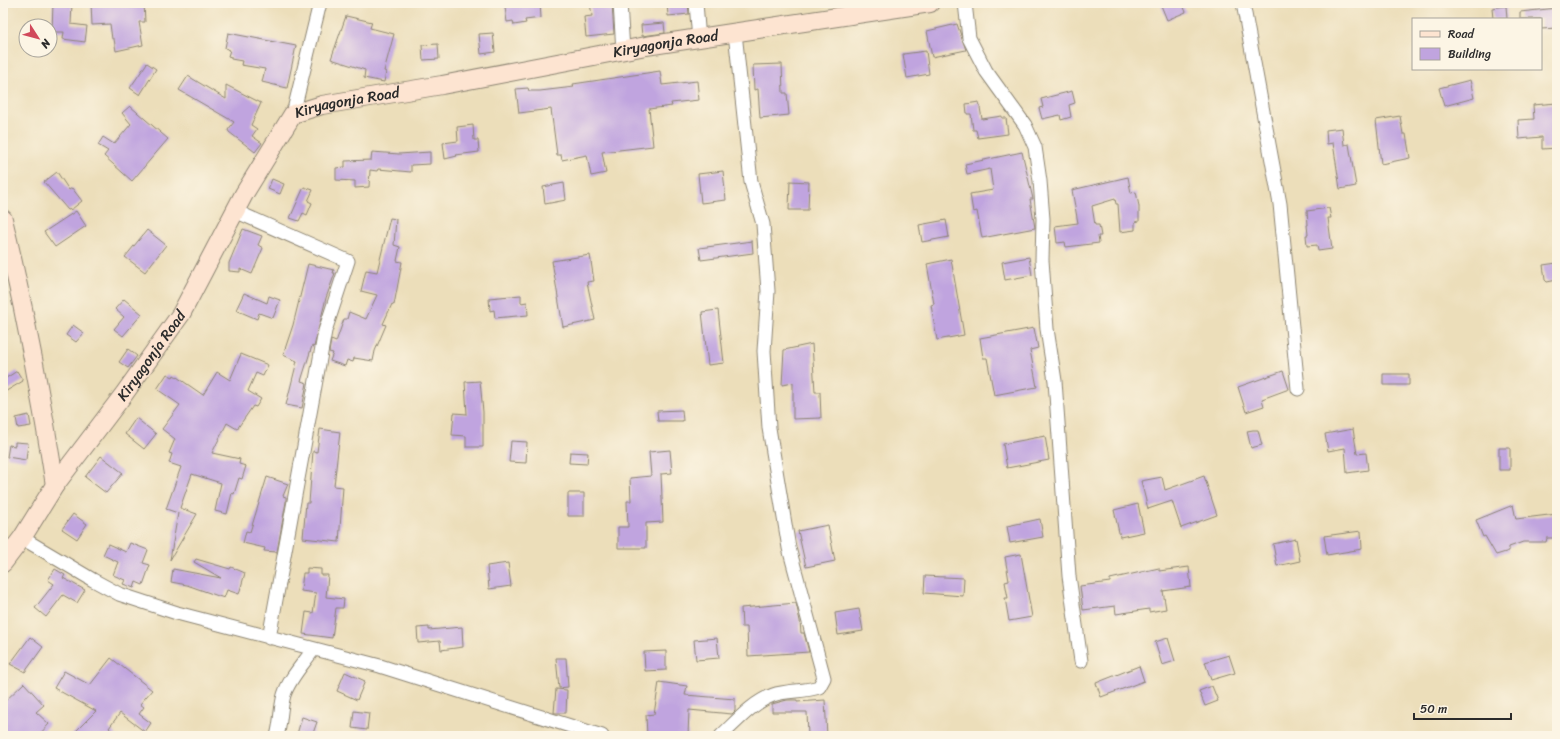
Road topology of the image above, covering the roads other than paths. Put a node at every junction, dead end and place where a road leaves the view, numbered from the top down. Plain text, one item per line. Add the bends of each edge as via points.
1 (320, 3) edge
2 (620, 3) edge
3 (696, 3) edge
4 (930, 3) edge
5 (965, 3) edge
6 (1243, 3) edge
7 (735, 33) junction
8 (699, 40) junction
9 (623, 51) junction
10 (292, 114) junction
11 (235, 211) junction
12 (3, 219) edge
13 (1298, 389) dead end
14 (55, 485) junction
15 (22, 538) junction
16 (3, 563) edge
17 (269, 638) junction
18 (313, 650) junction
19 (1081, 661) dead end
20 (277, 736) edge
21 (602, 736) edge
22 (721, 736) edge

1 - 10 street
2 - 9 street
3 - 8 street
4 - 7 street, Kiryagonja Road
5 - 19 street via 970,38 979,58 1025,125 1035,147 1041,188 1042,260 1047,329 1055,381 1069,576
6 - 13 street via 1280,204
7 - 8 street, Kiryagonja Road
7 - 22 street via 751,182 763,224 768,291 764,352 769,428 789,548 824,678 819,687 773,695 753,706
8 - 9 street, Kiryagonja Road
9 - 10 street, Kiryagonja Road via 397,94 322,105
10 - 11 street, Kiryagonja Road
11 - 14 street, Kiryagonja Road via 177,319
11 - 17 street via 348,261 325,331
12 - 14 street via 38,377
14 - 15 street, Kiryagonja Road
15 - 16 street, Kiryagonja Road
15 - 17 street via 120,594 177,613
17 - 18 street
18 - 20 street via 284,695 281,725
18 - 21 street via 380,666

